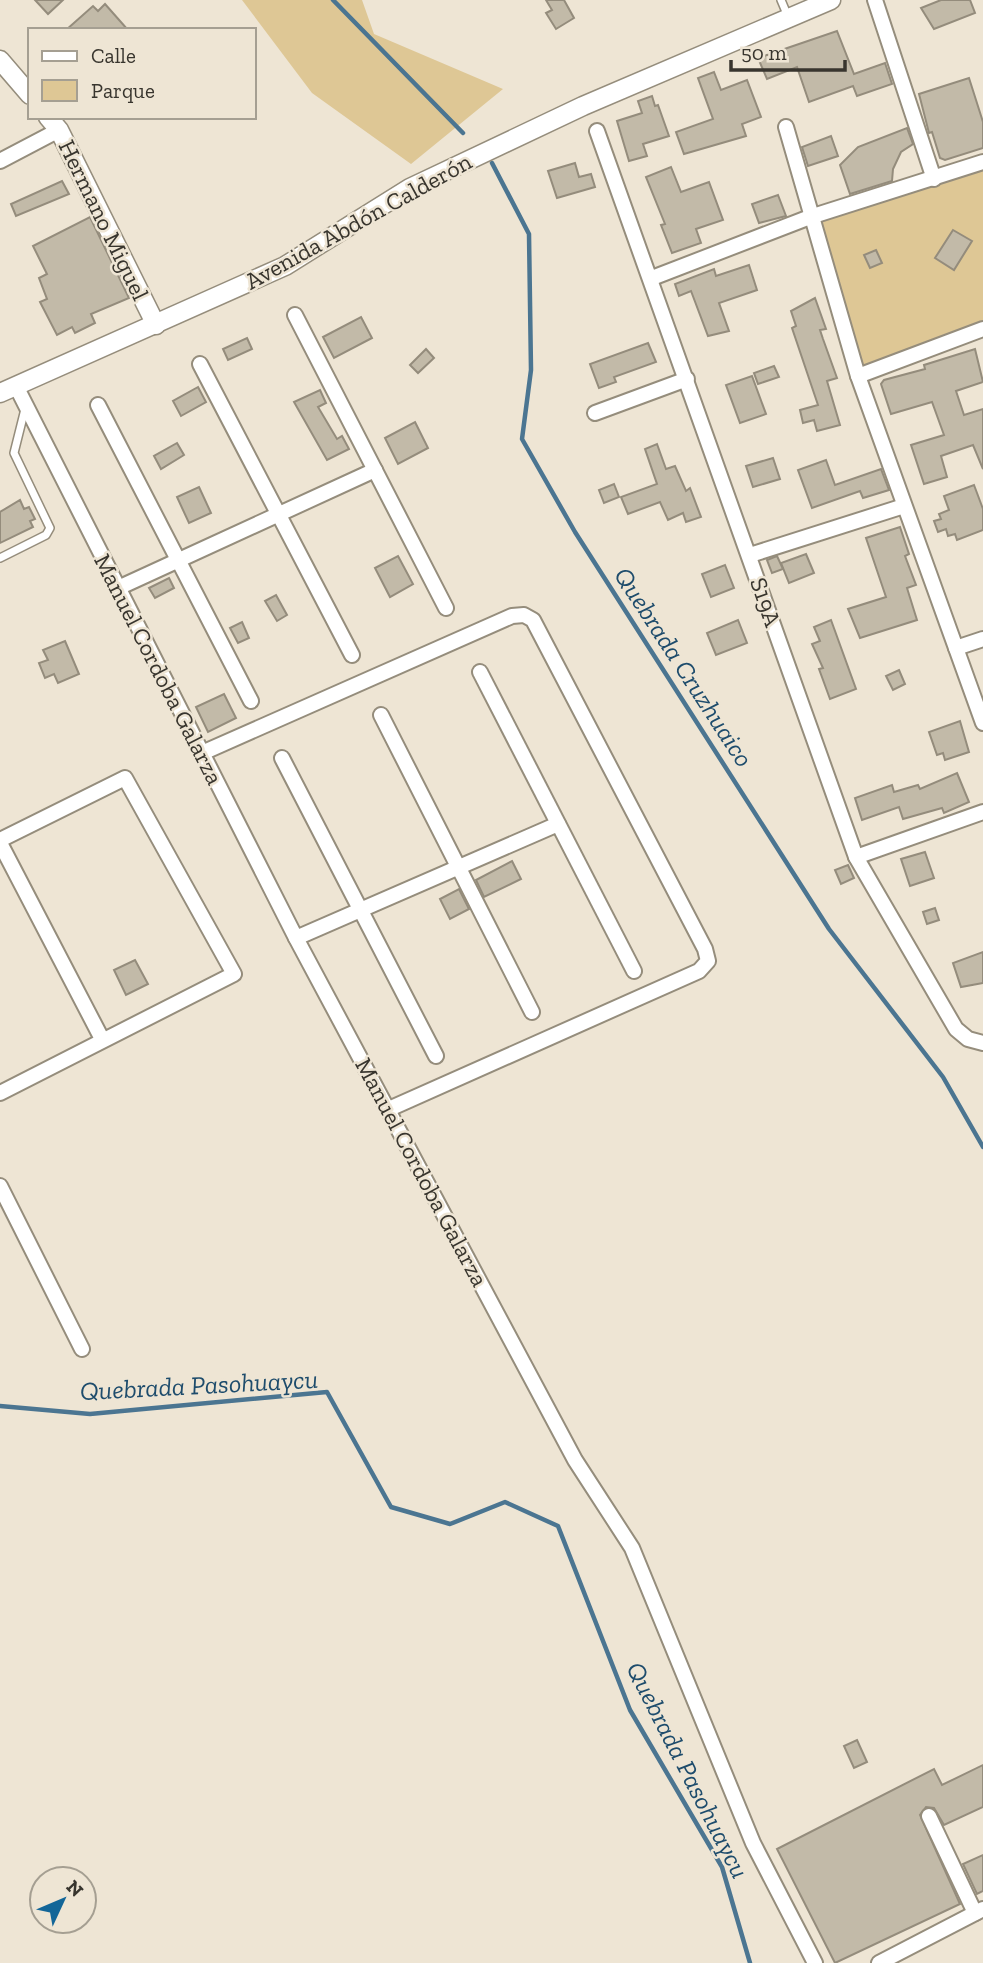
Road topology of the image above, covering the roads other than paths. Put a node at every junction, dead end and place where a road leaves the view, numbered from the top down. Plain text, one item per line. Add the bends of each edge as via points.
1 (781, 0) edge
2 (831, 0) edge
3 (875, 0) edge
4 (789, 19) junction
5 (0, 60) edge
6 (28, 93) edge
7 (54, 124) edge
8 (786, 127) dead end
9 (597, 131) dead end
10 (0, 162) edge
11 (983, 162) edge
12 (934, 179) junction
13 (810, 217) junction
14 (652, 278) junction
15 (295, 315) dead end
16 (156, 325) junction
17 (982, 333) edge
18 (200, 364) dead end
19 (858, 376) junction
20 (687, 379) junction
21 (8, 389) edge
22 (98, 405) dead end
23 (25, 408) junction
24 (595, 413) dead end
25 (375, 470) junction
26 (904, 506) junction
27 (279, 514) junction
28 (750, 555) junction
29 (0, 558) edge
30 (178, 560) junction
31 (118, 588) junction
32 (446, 608) dead end
33 (983, 639) edge
34 (956, 648) junction
35 (352, 655) dead end
36 (480, 672) dead end
37 (251, 701) dead end
38 (381, 715) dead end
39 (983, 723) edge
40 (202, 753) junction
41 (282, 758) dead end
42 (983, 812) edge
43 (558, 824) junction
44 (0, 842) edge
45 (856, 857) junction
46 (458, 867) junction
47 (360, 910) junction
48 (296, 938) junction
49 (634, 971) dead end
50 (532, 1012) dead end
51 (102, 1039) junction
52 (983, 1043) edge
53 (436, 1056) dead end
54 (0, 1093) edge
55 (389, 1109) junction
56 (0, 1186) edge
57 (82, 1349) dead end
58 (929, 1816) dead end
59 (979, 1911) edge
60 (815, 1963) edge
61 (879, 1963) edge

1 - 4 lane
2 - 4 street, Avenida Abdón Calderón
3 - 12 street
4 - 16 street, Avenida Abdón Calderón via 583,106 410,188 285,266
5 - 6 street
7 - 10 street
7 - 16 street, Hermano Miguel
8 - 13 street
9 - 14 street, S19A
11 - 12 street
12 - 13 street
13 - 14 street
13 - 19 street
14 - 20 street, S19A
15 - 25 street
16 - 21 street, Avenida Abdón Calderón
17 - 19 street
18 - 27 street
19 - 26 street
20 - 24 street
20 - 28 street, S19A
21 - 23 street, Manuel Cordoba Galarza
22 - 30 street
23 - 29 lane via 14,453 50,528 46,535
23 - 31 street, Manuel Cordoba Galarza
25 - 27 street
25 - 32 street
26 - 28 street
26 - 34 street
27 - 30 street
27 - 35 street
28 - 45 street, S19A
30 - 31 street
30 - 37 street
31 - 40 street, Manuel Cordoba Galarza
33 - 34 street
34 - 39 street
36 - 43 street
38 - 46 street
40 - 48 street, Manuel Cordoba Galarza
40 - 55 street via 518,614 533,620 708,961 699,971
41 - 47 street
42 - 45 street
43 - 46 street
43 - 49 street
44 - 51 street
44 - 51 street via 125,778 234,974
45 - 52 street, S19A via 956,1029
46 - 47 street
46 - 50 street
47 - 48 street
47 - 53 street
48 - 55 street, Manuel Cordoba Galarza
51 - 54 street
55 - 60 street, Manuel Cordoba Galarza via 575,1460 632,1548 753,1843
56 - 57 street
58 - 59 street
59 - 61 street

